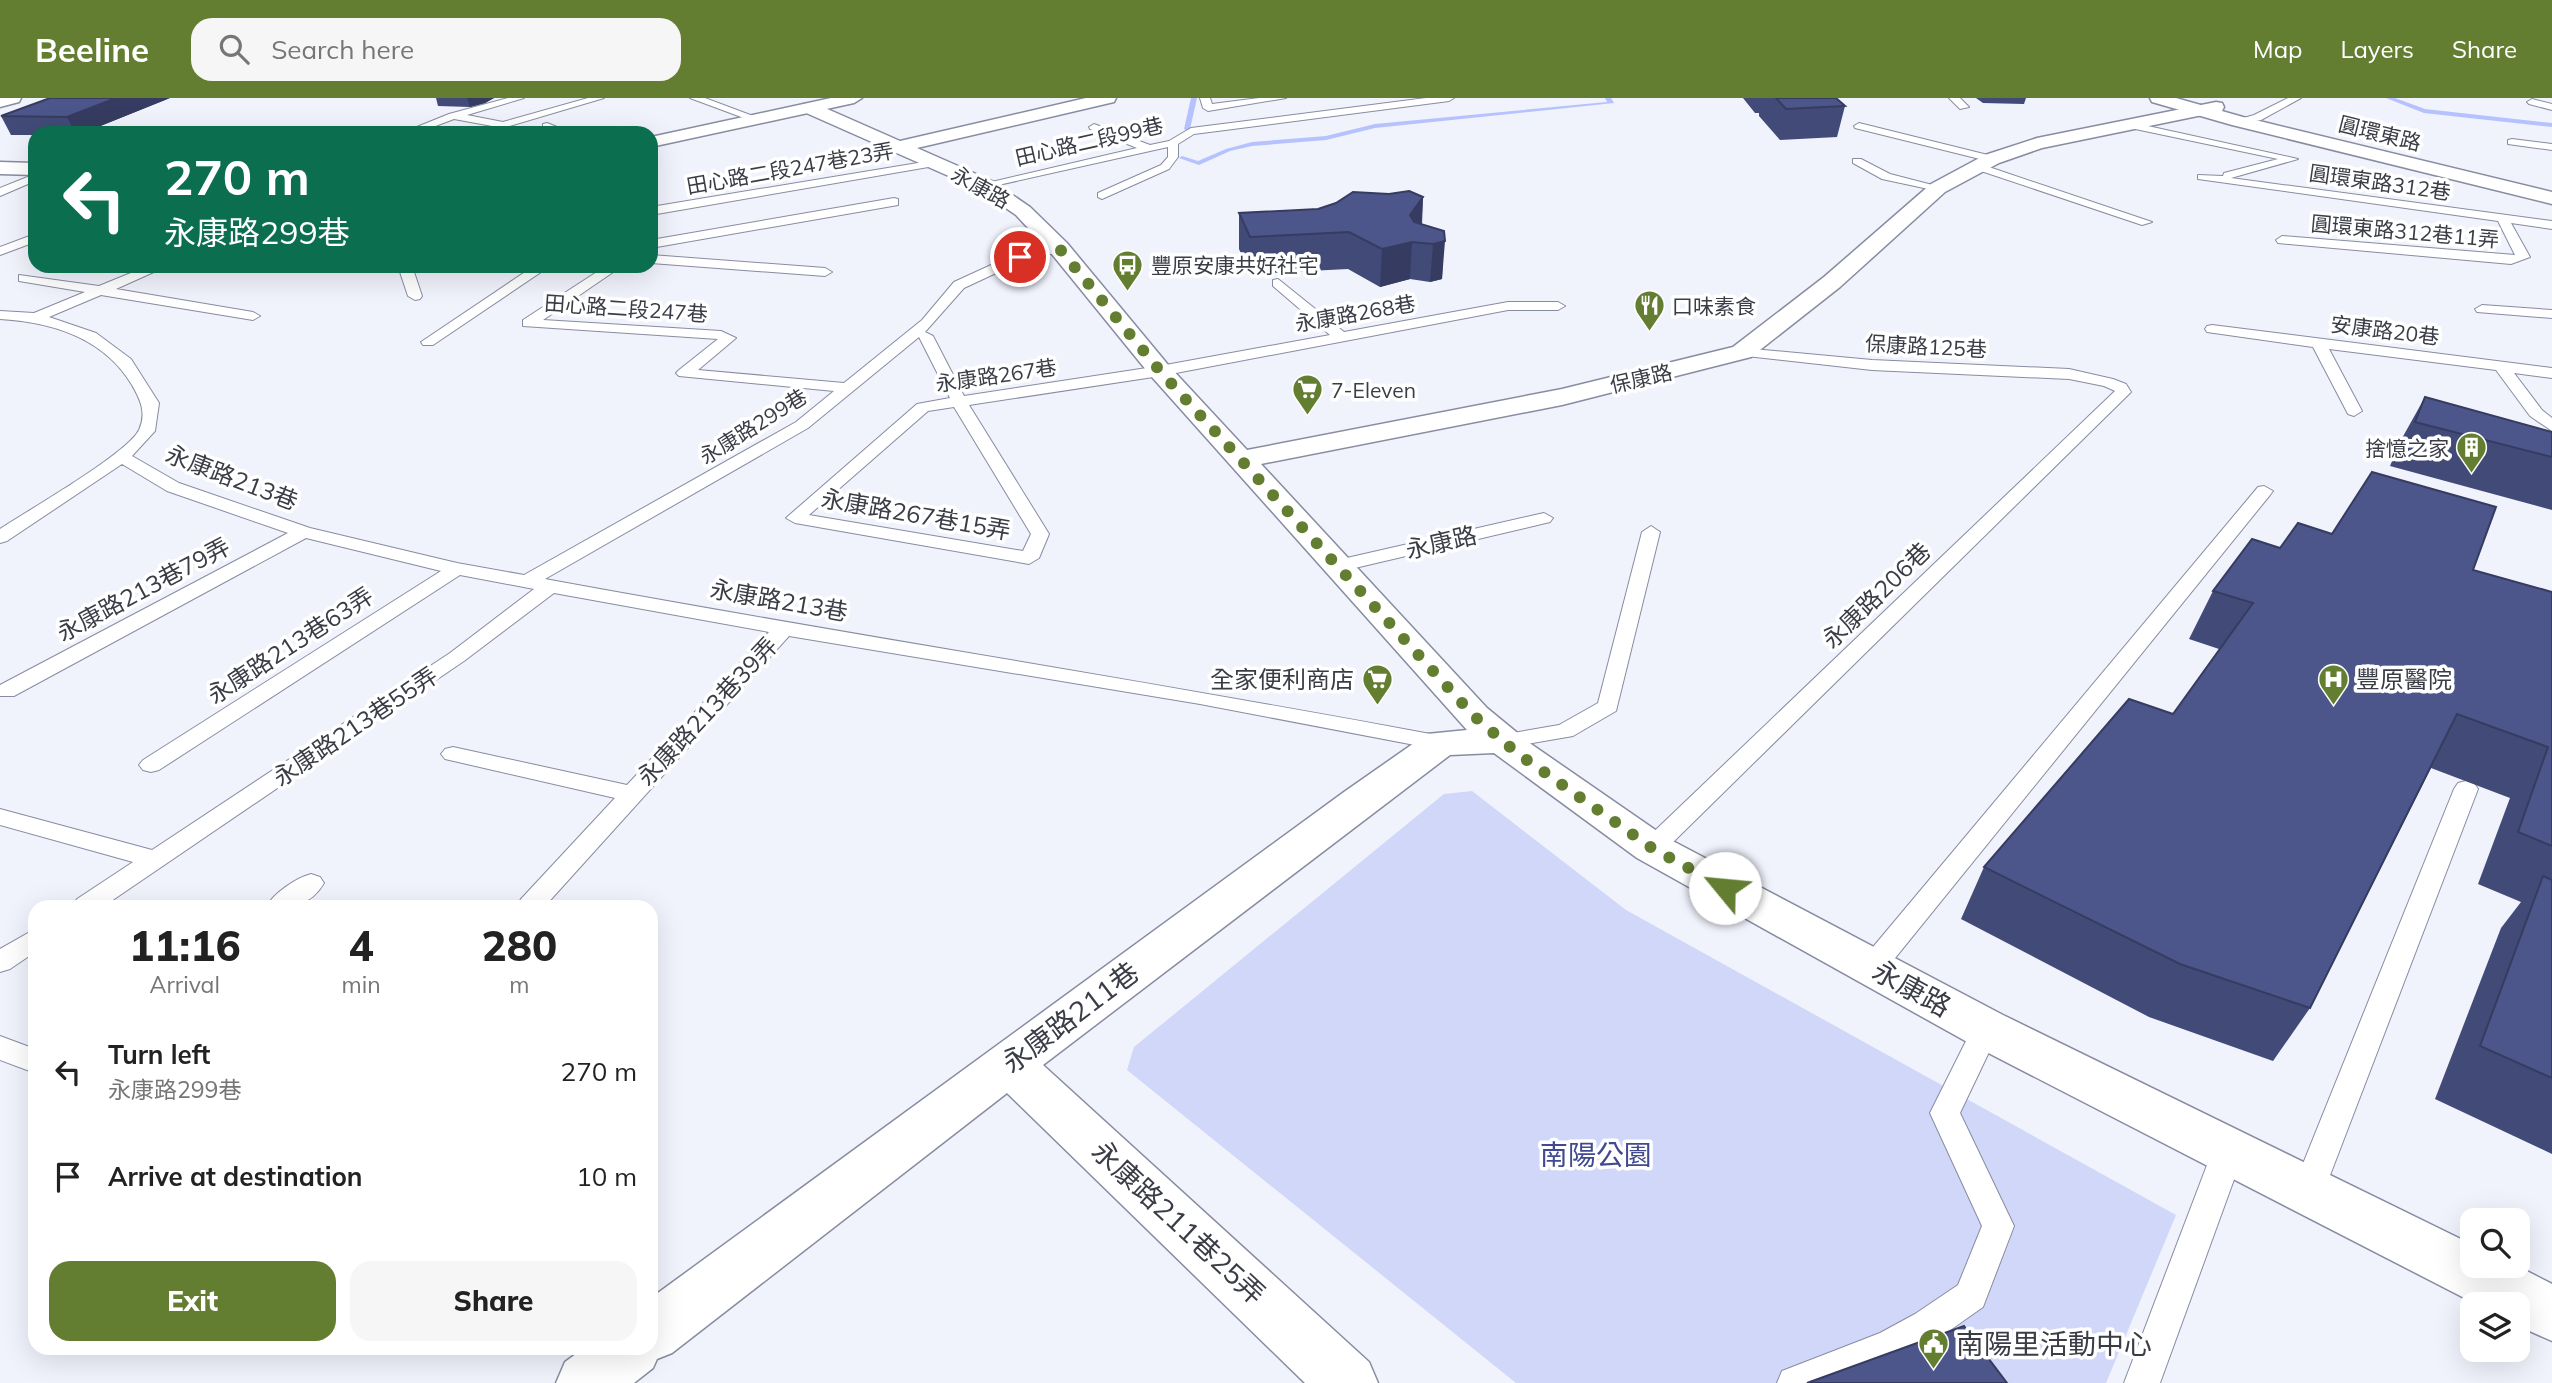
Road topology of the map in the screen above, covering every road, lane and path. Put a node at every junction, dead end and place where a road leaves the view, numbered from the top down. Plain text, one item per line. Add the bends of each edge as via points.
1 (13, 98) edge
2 (519, 98) edge
3 (599, 98) edge
4 (695, 98) edge
5 (854, 98) edge
6 (1108, 98) edge
7 (1205, 98) edge
8 (1281, 98) edge
9 (1449, 98) edge
10 (1954, 98) edge
11 (2158, 98) edge
12 (2296, 98) edge
13 (0, 102) edge
14 (2532, 102) dead end
15 (2200, 105) edge
16 (1964, 107) dead end
17 (2552, 107) edge
18 (810, 108) junction
19 (453, 116) junction
20 (2257, 118) junction
21 (756, 119) junction
22 (2238, 121) junction
23 (2125, 124) junction
24 (503, 125) junction
25 (426, 126) edge
26 (500, 126) edge
27 (1859, 126) dead end
28 (1094, 127) dead end
29 (658, 140) edge
30 (2512, 142) dead end
31 (1173, 143) junction
32 (898, 147) junction
33 (2552, 147) edge
34 (1148, 148) junction
35 (1857, 161) dead end
36 (936, 163) junction
37 (1986, 163) junction
38 (0, 168) edge
39 (28, 169) edge
40 (2228, 175) dead end
41 (2202, 177) dead end
42 (28, 180) edge
43 (985, 185) junction
44 (1938, 188) junction
45 (2552, 190) edge
46 (0, 192) edge
47 (1102, 195) dead end
48 (2552, 198) edge
49 (894, 202) dead end
50 (658, 210) edge
51 (2502, 218) junction
52 (2146, 222) dead end
53 (2552, 225) edge
54 (2282, 240) dead end
55 (28, 241) edge
56 (658, 243) edge
57 (1059, 248) junction
58 (0, 251) edge
59 (658, 260) edge
60 (825, 272) dead end
61 (143, 273) edge
62 (407, 273) edge
63 (532, 273) edge
64 (604, 273) edge
65 (24, 278) dead end
66 (1278, 283) edge
67 (104, 289) junction
68 (415, 296) dead end
69 (1558, 306) dead end
70 (2482, 309) dead end
71 (2552, 314) edge
72 (0, 315) edge
73 (253, 316) dead end
74 (36, 317) junction
75 (2212, 329) dead end
76 (926, 336) dead end
77 (1341, 337) junction
78 (428, 341) dead end
79 (2319, 343) junction
80 (1742, 352) junction
81 (2501, 366) junction
82 (1160, 371) junction
83 (2552, 373) edge
84 (2108, 382) joint
85 (848, 388) junction
86 (960, 403) junction
87 (2354, 411) dead end
88 (2552, 426) edge
89 (122, 457) junction
90 (1243, 459) junction
91 (2264, 491) dead end
92 (795, 518) joint
93 (1544, 518) dead end
94 (304, 532) junction
95 (1651, 532) dead end
96 (0, 537) edge
97 (1030, 558) joint
98 (1338, 566) junction
99 (457, 569) junction
100 (526, 582) junction
101 (549, 587) junction
102 (784, 629) junction
103 (6, 691) dead end
104 (1504, 741) junction
105 (1441, 743) junction
106 (453, 754) dead end
107 (150, 765) dead end
108 (2466, 789) dead end
109 (630, 794) junction
110 (0, 817) edge
111 (1652, 848) junction
112 (158, 860) junction
113 (312, 883) dead end
114 (95, 900) edge
115 (288, 900) edge
116 (535, 900) edge
117 (28, 944) edge
118 (0, 962) edge
119 (1873, 966) junction
120 (1986, 1029) junction
121 (0, 1048) edge
122 (28, 1059) edge
123 (1008, 1063) junction
124 (2228, 1152) junction
125 (2308, 1191) junction
126 (2552, 1313) edge
127 (658, 1328) edge
128 (623, 1355) edge
129 (586, 1383) edge
130 (1348, 1383) edge
131 (1795, 1383) edge
132 (2142, 1383) edge

1 - 13 street
2 - 19 lane
3 - 24 lane
4 - 21 lane
5 - 18 street
6 - 32 street
7 - 8 lane via 1208,108
9 - 31 lane, 田心路二段99巷 via 1191,131
10 - 16 lane
11 - 15 street, 圓環東路
12 - 20 lane
14 - 17 lane
15 - 20 street, 圓環東路
15 - 22 street, 圓環東路
15 - 23 street, 保康路
18 - 21 street
18 - 32 street, 永康路
19 - 24 lane
19 - 25 lane
20 - 22 lane
20 - 45 street, 圓環東路
21 - 29 street
22 - 48 street, 圓環東路
23 - 37 street, 保康路 via 2037,143
23 - 40 lane via 2292,159
24 - 26 lane
27 - 37 lane
28 - 34 lane
30 - 33 lane
31 - 34 lane, 田心路二段99巷
31 - 47 lane via 1173,157 1165,167
32 - 36 street, 永康路
34 - 43 lane, 田心路二段99巷
35 - 44 lane via 1886,177
36 - 43 street, 永康路
36 - 50 lane, 田心路二段247巷23弄
37 - 44 street, 保康路
37 - 52 lane
38 - 39 street
41 - 51 lane, 圓環東路312巷
42 - 46 lane
43 - 57 street, 永康路 via 1023,211
44 - 80 street, 保康路 via 1832,282
49 - 56 lane
51 - 53 lane, 圓環東路312巷
51 - 54 lane, 圓環東路312巷11弄 via 2523,257 2511,260
55 - 58 lane
57 - 82 street, 永康路
57 - 85 lane, 永康路299巷 via 1020,257 959,285 927,323
59 - 60 lane
61 - 67 lane
62 - 68 lane
63 - 78 lane
64 - 85 lane, 田心路二段247巷 via 528,323 721,335 729,338 684,373
65 - 67 lane
66 - 77 lane
67 - 73 lane
67 - 74 lane
69 - 77 lane, 永康路268巷 via 1508,306
70 - 71 lane
72 - 74 lane
74 - 89 lane via 91,337 126,362 151,403 147,431
75 - 79 lane, 安康路20巷
76 - 86 lane
77 - 82 lane, 永康路268巷
79 - 81 lane, 安康路20巷
79 - 87 lane
80 - 84 lane, 保康路125巷 via 1872,365 2069,374
80 - 90 street, 保康路 via 1562,397
81 - 83 lane, 安康路20巷
81 - 88 lane via 2536,413
82 - 86 lane, 永康路267巷
82 - 90 street, 永康路
84 - 111 lane, 永康路206巷 via 2123,392
85 - 100 lane, 永康路299巷 via 802,425
86 - 92 lane, 永康路267巷 via 923,407
86 - 97 lane via 1040,534
89 - 94 lane, 永康路213巷 via 173,486
89 - 96 lane
90 - 98 street, 永康路
91 - 119 lane
92 - 97 lane, 永康路267巷15弄
93 - 98 lane, 永康路
94 - 99 lane, 永康路213巷
94 - 103 lane, 永康路213巷79弄
95 - 104 lane via 1608,706 1565,731
98 - 104 street, 永康路 via 1474,716
99 - 100 lane, 永康路213巷
99 - 107 lane, 永康路213巷63弄
100 - 101 lane, 永康路213巷
101 - 102 lane, 永康路213巷
101 - 112 lane, 永康路213巷55弄 via 457,657
102 - 105 lane, 永康路213巷 via 1200,696
102 - 109 lane, 永康路213巷39弄
104 - 105 street
104 - 111 street, 永康路
105 - 123 street, 永康路211巷
106 - 109 lane, 永康路213巷39弄
108 - 125 lane
109 - 116 lane, 永康路213巷39弄
110 - 112 lane
111 - 119 street, 永康路
112 - 114 lane, 永康路213巷55弄
113 - 115 lane
117 - 118 lane
119 - 120 street, 永康路
120 - 124 street, 永康路
120 - 131 lane via 1945,1113 1998,1226 1971,1296 1892,1345
121 - 122 lane
123 - 127 street, 永康路211巷
123 - 130 street, 永康路211巷25弄
124 - 125 street, 永康路
124 - 132 lane
125 - 126 street, 永康路
128 - 129 street

